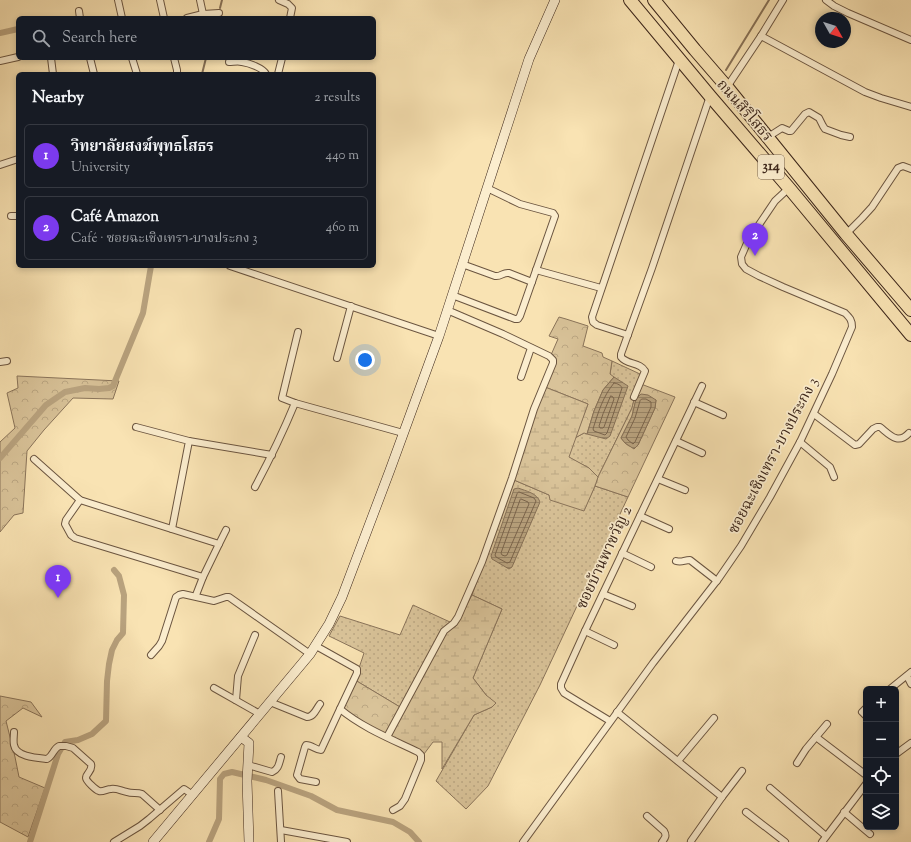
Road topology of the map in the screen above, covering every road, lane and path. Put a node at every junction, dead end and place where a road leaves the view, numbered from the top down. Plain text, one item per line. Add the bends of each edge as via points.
1 (118, 0) edge
2 (160, 0) edge
3 (200, 0) edge
4 (279, 0) edge
5 (555, 0) edge
6 (630, 0) edge
7 (654, 0) edge
8 (783, 0) edge
9 (826, 0) edge
10 (219, 13) dead end
11 (203, 14) junction
12 (122, 16) edge
13 (164, 16) edge
14 (195, 16) edge
15 (290, 16) edge
16 (761, 36) junction
17 (911, 40) edge
18 (16, 57) edge
19 (51, 60) edge
20 (90, 60) edge
21 (133, 60) edge
22 (175, 60) edge
23 (282, 60) edge
24 (679, 60) junction
25 (0, 61) edge
26 (228, 62) dead end
27 (53, 72) edge
28 (94, 72) edge
29 (136, 72) edge
30 (178, 72) edge
31 (265, 72) edge
32 (278, 72) edge
33 (727, 87) junction
34 (710, 96) junction
35 (911, 107) edge
36 (768, 137) junction
37 (850, 137) dead end
38 (16, 160) edge
39 (0, 165) edge
40 (911, 169) edge
41 (487, 188) junction
42 (789, 188) junction
43 (11, 216) dead end
44 (16, 216) edge
45 (846, 234) junction
46 (462, 264) junction
47 (236, 268) edge
48 (536, 270) junction
49 (532, 282) junction
50 (601, 288) junction
51 (452, 295) junction
52 (351, 306) junction
53 (447, 310) junction
54 (911, 310) edge
55 (298, 332) dead end
56 (628, 335) junction
57 (911, 335) edge
58 (439, 336) junction
59 (531, 348) junction
60 (338, 358) dead end
61 (521, 377) dead end
62 (702, 386) dead end
63 (634, 398) dead end
64 (694, 402) junction
65 (295, 403) junction
66 (814, 414) junction
67 (723, 415) dead end
68 (136, 427) dead end
69 (403, 433) junction
70 (909, 433) dead end
71 (189, 441) junction
72 (676, 441) junction
73 (800, 442) junction
74 (702, 453) dead end
75 (272, 456) junction
76 (34, 459) dead end
77 (834, 477) dead end
78 (658, 479) junction
79 (255, 487) dead end
80 (685, 490) dead end
81 (80, 500) junction
82 (640, 516) junction
83 (172, 529) junction
84 (669, 529) dead end
85 (226, 530) dead end
86 (219, 544) junction
87 (622, 553) junction
88 (676, 560) dead end
89 (651, 567) dead end
90 (203, 577) junction
91 (717, 581) junction
92 (603, 594) junction
93 (196, 595) dead end
94 (632, 606) dead end
95 (585, 631) junction
96 (255, 635) dead end
97 (614, 645) dead end
98 (316, 646) junction
99 (310, 654) junction
100 (151, 655) dead end
101 (909, 674) edge
102 (911, 684) edge
103 (894, 686) edge
104 (214, 688) dead end
105 (236, 700) junction
106 (270, 702) junction
107 (320, 704) dead end
108 (340, 709) junction
109 (617, 712) junction
110 (260, 714) junction
111 (714, 718) dead end
112 (610, 721) junction
113 (827, 724) dead end
114 (14, 732) dead end
115 (241, 737) junction
116 (387, 737) junction
117 (816, 737) junction
118 (911, 743) edge
119 (899, 752) edge
120 (281, 757) dead end
121 (678, 761) junction
122 (797, 762) dead end
123 (248, 767) junction
124 (742, 771) dead end
125 (863, 773) edge
126 (316, 782) dead end
127 (770, 788) dead end
128 (863, 788) edge
129 (278, 790) dead end
130 (193, 795) junction
131 (722, 798) junction
132 (160, 810) junction
133 (393, 810) dead end
134 (746, 812) dead end
135 (844, 812) junction
136 (647, 816) dead end
137 (281, 830) junction
138 (870, 834) dead end
139 (826, 836) junction
140 (320, 840) edge
141 (691, 841) edge
142 (114, 842) edge
143 (153, 842) edge
144 (250, 842) edge
145 (281, 842) edge
146 (347, 842) edge
147 (523, 842) edge
148 (662, 842) edge
149 (784, 842) edge
150 (822, 842) edge

1 - 12 street
2 - 13 street
3 - 11 street
4 - 15 street via 291,6
5 - 41 street via 529,59
6 - 24 highway, ถนนสิริโสธร / 314
7 - 33 highway, ถนนสิริโสธร / 314
8 - 16 street
9 - 17 street via 848,13
10 - 11 street
11 - 14 street
16 - 33 street
16 - 35 street via 865,92
18 - 25 street
19 - 27 street
20 - 28 street
21 - 29 street
22 - 30 street
23 - 32 street
24 - 34 highway, ถนนสิริโสธร / 314
24 - 50 street
26 - 31 street via 245,62
33 - 36 highway, ถนนสิริโสธร / 314
34 - 42 highway, ถนนสิริโสธร / 314
34 - 56 street
36 - 37 street via 782,128 791,131 809,112 819,118 825,129
36 - 45 highway, ถนนสิริโสธร / 314
38 - 39 street
40 - 45 street via 903,166 898,168 872,207
41 - 46 street
41 - 48 street via 520,204 554,214
42 - 57 highway, ถนนสิริโสธร / 314
42 - 66 street, ซอยฉะเชิงเทรา-บางประกง 3 via 775,201 748,241 742,256 742,264 752,273 845,313 852,322
43 - 44 street
45 - 54 highway, ถนนสิริโสธร / 314
46 - 49 street via 498,277 506,272
46 - 51 street
47 - 52 street
48 - 49 street
48 - 50 street
49 - 51 street via 520,316 515,319
50 - 56 street via 592,317 593,322 597,326
51 - 53 street
52 - 58 street
52 - 60 street
53 - 58 street
53 - 59 street
55 - 65 street via 282,397
56 - 63 street via 621,357 641,366 645,371
58 - 69 street
59 - 61 street
59 - 116 street via 549,356 553,363 534,409 482,562 458,617 444,631
62 - 64 street, ซอยบ้านพาขวัญ 2
64 - 67 street
64 - 72 street, ซอยบ้านพาขวัญ 2
65 - 69 street
65 - 75 street
66 - 70 street via 856,445 877,427 898,439
66 - 73 street, ซอยฉะเชิงเทรา-บางประกง 3
68 - 71 street
69 - 98 street via 342,597
71 - 75 street
71 - 83 street
72 - 74 street
72 - 78 street, ซอยบ้านพาขวัญ 2
73 - 77 street via 830,467
73 - 91 street, ซอยฉะเชิงเทรา-บางประกง 3 via 741,546
75 - 79 street
76 - 81 street
78 - 80 street
78 - 82 street, ซอยบ้านพาขวัญ 2
81 - 83 street
81 - 90 street via 65,524 75,538
82 - 84 street
82 - 87 street, ซอยบ้านพาขวัญ 2
83 - 86 street
85 - 86 street
86 - 90 street
87 - 89 street
87 - 92 street, ซอยบ้านพาขวัญ 2
88 - 91 street via 690,560
90 - 93 street
91 - 109 street, ซอยฉะเชิงเทรา-บางประกง 3
92 - 94 street
92 - 95 street, ซอยบ้านพาขวัญ 2
95 - 97 street
95 - 112 street, ซอยบ้านพาขวัญ 2 via 561,688 564,693
96 - 105 street via 238,676
98 - 99 street
98 - 108 street via 357,670
99 - 100 street via 229,597 214,601 183,594 176,598 160,646
99 - 106 street
101 - 102 street
101 - 103 street
104 - 105 street
105 - 110 street
106 - 107 street via 307,717 312,716
106 - 110 street
108 - 116 street via 349,717
108 - 126 street via 321,750 308,745 305,747 297,775 300,779
109 - 112 street, ซอยฉะเชิงเทรา-บางประกง 3
109 - 121 street
110 - 115 street
111 - 121 street
112 - 147 street, ซอยฉะเชิงเทรา-บางประกง 3
113 - 117 street
114 - 132 street via 14,747 18,752 47,759 57,747 73,748 91,764 92,768 86,778 97,790 118,789 128,793 139,793
115 - 123 street via 249,743
115 - 130 street
116 - 133 street via 422,755 405,800
117 - 122 street
117 - 125 street
118 - 119 street
120 - 123 street via 279,766 272,772
121 - 131 street
123 - 144 street
124 - 131 street
127 - 139 street
128 - 135 street
129 - 137 street
130 - 132 street via 184,789
130 - 143 street
131 - 141 street
132 - 142 street
134 - 149 street
135 - 138 street
135 - 139 street
136 - 148 street via 666,834
137 - 140 street
137 - 145 street
139 - 150 street
140 - 146 street

